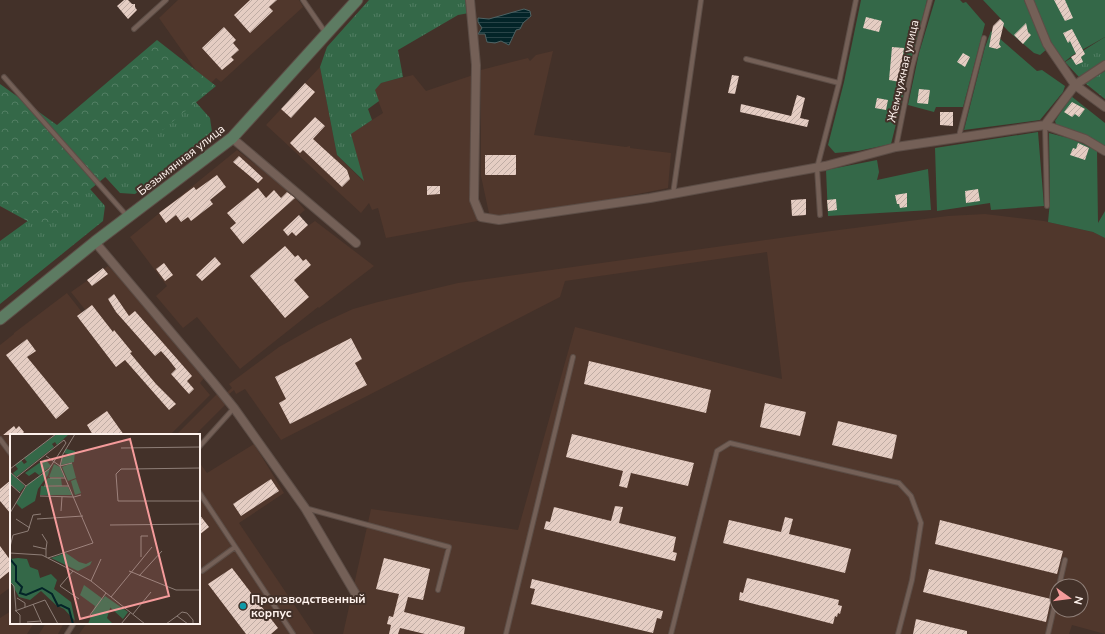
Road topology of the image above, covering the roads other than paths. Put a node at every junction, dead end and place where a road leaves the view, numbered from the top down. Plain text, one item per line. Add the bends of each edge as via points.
1 (166, 0) edge
2 (303, 0) edge
3 (357, 0) edge
4 (470, 0) edge
5 (701, 0) edge
6 (856, 0) edge
7 (930, 0) edge
8 (1030, 0) edge
9 (134, 29) dead end
10 (327, 34) junction
11 (984, 38) dead end
12 (746, 58) dead end
13 (1105, 65) edge
14 (4, 77) dead end
15 (839, 83) junction
16 (1075, 85) junction
17 (1105, 107) edge
18 (1045, 125) junction
19 (960, 136) junction
20 (232, 138) junction
21 (896, 147) junction
22 (1105, 151) edge
23 (817, 168) junction
24 (673, 194) junction
25 (1047, 206) dead end
26 (820, 215) dead end
27 (128, 217) junction
28 (95, 242) junction
29 (356, 243) dead end
30 (0, 319) edge
31 (573, 357) dead end
32 (234, 408) junction
33 (0, 439) edge
34 (200, 446) edge
35 (10, 453) edge
36 (200, 494) edge
37 (305, 508) junction
38 (235, 547) junction
39 (1065, 560) dead end
40 (202, 571) dead end
41 (1061, 578) edge
42 (438, 590) dead end
43 (358, 598) dead end
44 (1052, 618) edge
45 (73, 624) edge
46 (67, 634) edge
47 (293, 634) edge
48 (506, 634) edge
49 (671, 634) edge
50 (898, 634) edge
51 (1048, 634) edge

1 - 9 lane
2 - 10 lane
3 - 10 main road, Безымянная улица
4 - 24 street via 476,65 474,200 481,217 499,220
5 - 24 lane
6 - 15 lane
7 - 21 lane, Жемчужная улица via 912,67
8 - 16 street via 1047,44
10 - 20 main road, Безымянная улица
11 - 19 lane
12 - 15 lane
13 - 16 street
14 - 27 lane
15 - 23 lane
16 - 17 street
16 - 18 street
18 - 19 street
18 - 22 street via 1085,139
18 - 25 lane
19 - 21 street
20 - 27 main road, Безымянная улица
20 - 29 street
21 - 23 street
23 - 24 street
23 - 26 lane
27 - 28 main road, Безымянная улица
28 - 30 main road, Безымянная улица
28 - 32 street
31 - 48 lane
32 - 34 lane
32 - 37 street
33 - 35 lane
36 - 38 lane
37 - 42 lane via 449,546
37 - 43 street
38 - 40 lane
38 - 47 lane
39 - 41 lane
44 - 51 lane
45 - 46 lane
49 - 50 lane via 717,451 730,443 899,483 911,496 921,523 912,580

